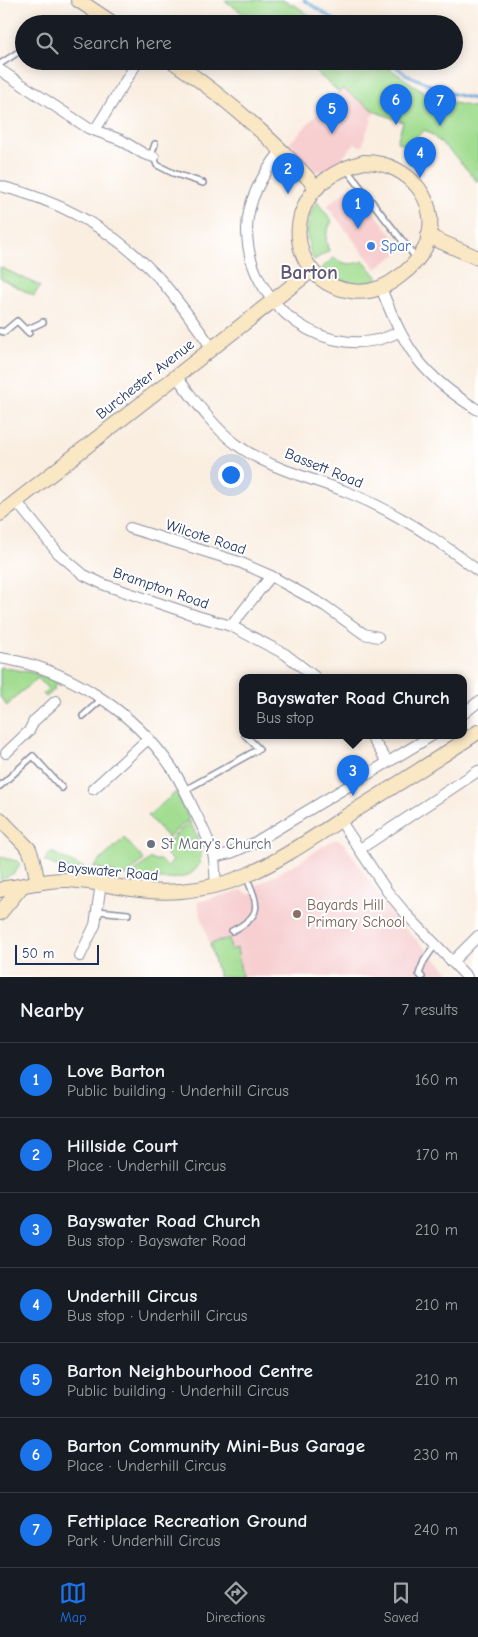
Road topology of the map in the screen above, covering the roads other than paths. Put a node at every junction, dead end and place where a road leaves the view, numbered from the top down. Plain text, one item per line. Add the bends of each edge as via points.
1 (79, 0) edge
2 (101, 15) edge
3 (15, 54) edge
4 (0, 64) edge
5 (0, 70) edge
6 (132, 70) edge
7 (188, 70) edge
8 (95, 130) junction
9 (155, 144) dead end
10 (280, 151) junction
11 (153, 156) junction
12 (345, 168) junction
13 (202, 183) dead end
14 (0, 186) edge
15 (317, 188) junction
16 (428, 236) junction
17 (478, 258) edge
18 (417, 260) junction
19 (311, 270) junction
20 (381, 288) junction
21 (271, 301) junction
22 (43, 322) dead end
23 (0, 332) edge
24 (399, 332) junction
25 (212, 348) junction
26 (176, 376) junction
27 (478, 410) edge
28 (16, 501) junction
29 (0, 514) edge
30 (130, 528) dead end
31 (478, 571) edge
32 (271, 576) junction
33 (231, 626) junction
34 (378, 637) dead end
35 (0, 658) edge
36 (311, 674) edge
37 (102, 699) junction
38 (56, 701) dead end
39 (478, 702) edge
40 (467, 711) edge
41 (83, 716) dead end
42 (478, 732) edge
43 (148, 739) junction
44 (249, 739) edge
45 (373, 739) edge
46 (426, 739) edge
47 (6, 752) dead end
48 (387, 762) junction
49 (478, 770) edge
50 (0, 786) edge
51 (62, 788) dead end
52 (93, 788) dead end
53 (185, 790) junction
54 (0, 819) edge
55 (340, 820) junction
56 (360, 849) junction
57 (214, 857) junction
58 (246, 876) junction
59 (38, 883) junction
60 (101, 883) junction
61 (216, 884) junction
62 (22, 886) junction
63 (0, 890) edge
64 (98, 910) junction
65 (0, 912) edge
66 (128, 914) dead end
67 (232, 931) dead end
68 (478, 936) edge
69 (435, 945) junction
70 (80, 956) dead end
71 (452, 962) junction
72 (420, 976) edge
73 (467, 977) edge

1 - 2 street
3 - 4 lane
5 - 8 street
6 - 8 street
7 - 10 street
8 - 11 street
9 - 11 lane
10 - 15 street
10 - 21 street via 256,190 247,229 252,263
11 - 13 lane via 158,165
12 - 15 street
12 - 16 street via 372,162 388,165 407,176 424,195 428,206
12 - 18 lane
14 - 25 street via 59,206 106,233 160,279
15 - 19 street via 305,204 298,228 302,252
16 - 17 street
16 - 18 street
18 - 20 street via 402,275
19 - 20 street via 319,278 350,291
19 - 21 street, Burchester Avenue
20 - 24 street
21 - 24 street via 294,321 332,339 370,342
21 - 25 street, Burchester Avenue
22 - 23 lane via 27,331 18,321
24 - 27 street via 430,375
25 - 26 street, Burchester Avenue
26 - 28 street, Burchester Avenue
26 - 31 street, Bassett Road via 223,433 244,450 379,508 432,538
28 - 29 street, Burchester Avenue
28 - 33 street, Brampton Road via 58,553 84,575 105,585
30 - 32 street, Wilcote Road via 239,562
32 - 33 street
32 - 34 street, Wilcote Road via 324,606 364,634
33 - 36 street, Brampton Road via 285,654
35 - 37 street via 46,670
37 - 41 lane
37 - 43 street
38 - 47 street
39 - 40 street
42 - 55 street, Bayswater Road
43 - 52 street
43 - 53 street
44 - 53 lane via 259,749
45 - 48 street
46 - 48 street
48 - 57 street via 254,843
49 - 56 street
50 - 51 lane via 33,756
53 - 57 street
54 - 59 street via 29,849
55 - 56 street
55 - 58 street, Bayswater Road
56 - 69 street via 397,903
57 - 61 street
58 - 61 street, Bayswater Road
58 - 67 lane via 255,914
59 - 60 street, Bayswater Road via 67,880
59 - 62 street, Bayswater Road
60 - 61 street, Bayswater Road via 159,892
60 - 64 street
62 - 63 street, Bayswater Road
62 - 65 street
64 - 66 lane
64 - 70 street via 95,925
68 - 71 street
69 - 71 street
69 - 72 lane via 424,961
71 - 73 street

